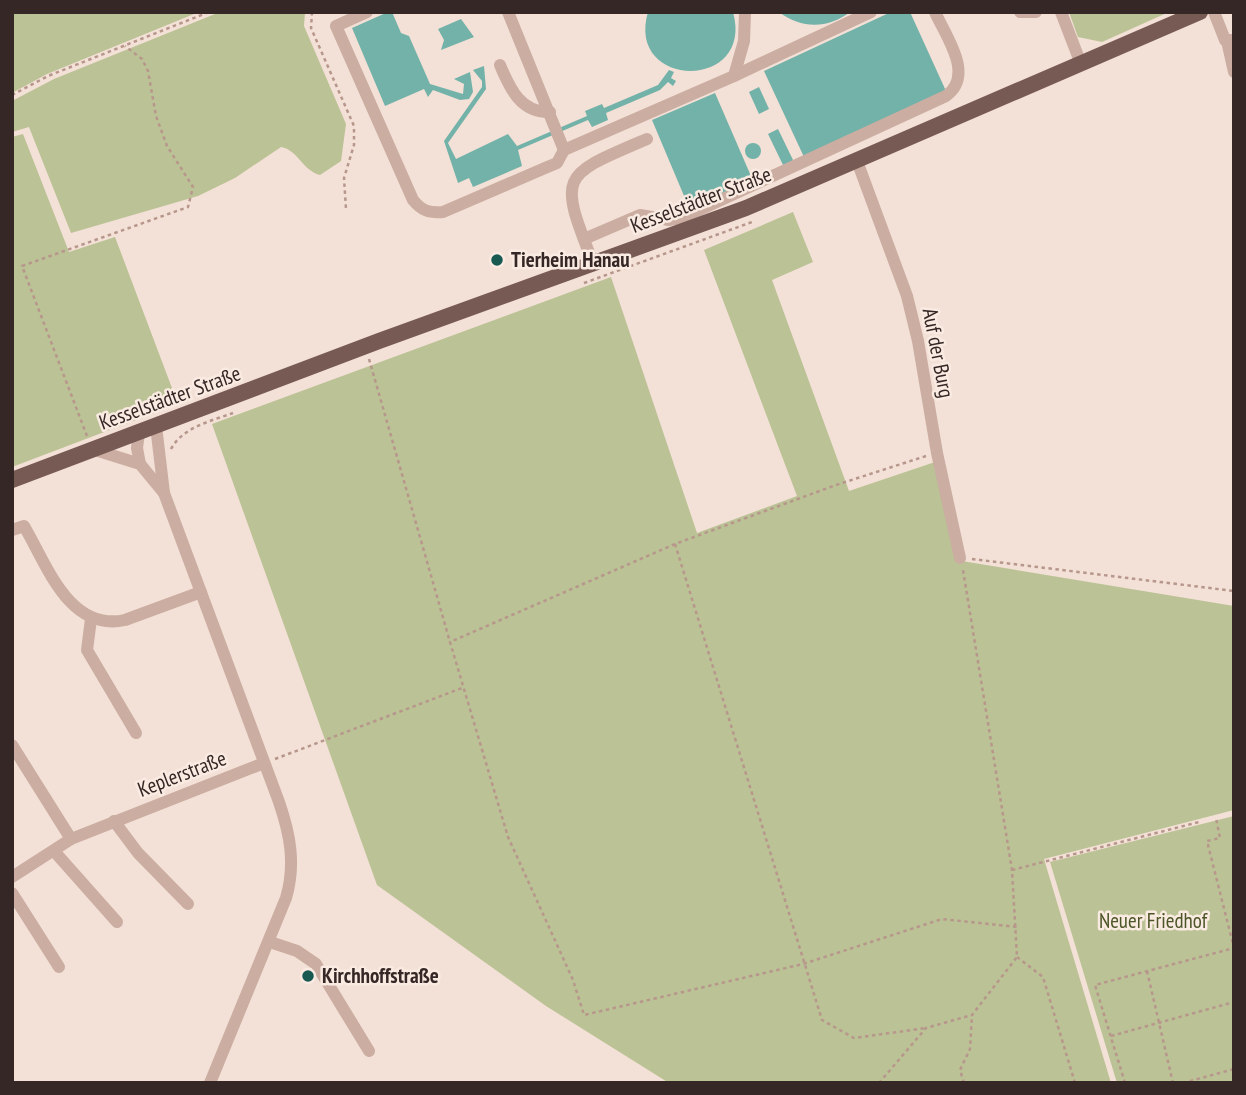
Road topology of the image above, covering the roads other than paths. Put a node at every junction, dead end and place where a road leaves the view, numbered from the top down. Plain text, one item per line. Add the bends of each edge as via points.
1 (367, 12) edge
2 (508, 12) edge
3 (745, 12) edge
4 (871, 12) edge
5 (935, 12) edge
6 (1020, 12) edge
7 (1036, 12) edge
8 (1061, 12) edge
9 (1200, 12) edge
10 (1214, 12) edge
11 (1230, 41) edge
12 (1081, 64) junction
13 (500, 65) dead end
14 (1234, 72) edge
15 (734, 76) junction
16 (550, 113) junction
17 (647, 139) dead end
18 (563, 154) junction
19 (857, 161) junction
20 (582, 169) junction
21 (584, 239) junction
22 (593, 263) junction
23 (156, 426) junction
24 (139, 432) junction
25 (92, 449) junction
26 (140, 464) junction
27 (12, 480) edge
28 (164, 493) junction
29 (12, 530) edge
30 (961, 558) road end
31 (201, 592) junction
32 (91, 619) junction
33 (136, 733) dead end
34 (12, 745) edge
35 (264, 763) junction
36 (114, 821) junction
37 (71, 839) junction
38 (54, 850) junction
39 (12, 877) edge
40 (12, 893) edge
41 (188, 904) dead end
42 (117, 922) dead end
43 (270, 942) junction
44 (59, 967) dead end
45 (369, 1051) dead end
46 (210, 1083) edge

1 - 18 street via 337,26 409,191 424,211 443,212
2 - 16 street
3 - 15 street via 744,41
4 - 15 street
5 - 21 street via 959,66 956,86 946,96 684,217 640,215
6 - 7 street
8 - 12 street
9 - 12 main road, Kesselstädter Straße
10 - 11 street
11 - 14 street
12 - 19 main road, Kesselstädter Straße
13 - 16 street via 517,99 538,113
15 - 18 street
16 - 18 street
17 - 20 street
18 - 20 street
19 - 22 main road, Kesselstädter Straße via 746,208
19 - 30 street, Auf der Burg via 907,296
20 - 21 street via 571,202
21 - 22 street
22 - 23 main road, Kesselstädter Straße via 366,354
23 - 24 main road, Kesselstädter Straße
23 - 28 street
24 - 25 main road, Kesselstädter Straße
24 - 26 street
25 - 26 street
25 - 27 main road, Kesselstädter Straße
26 - 28 street
28 - 31 street
29 - 32 street via 23,526 72,606
31 - 32 street via 125,620
31 - 35 street
32 - 33 street via 87,650
34 - 37 street
35 - 36 street, Keplerstraße
35 - 43 street via 290,836 292,859 289,887
36 - 37 street, Keplerstraße
36 - 41 street
37 - 38 street, Keplerstraße
38 - 39 street, Keplerstraße
38 - 42 street
40 - 44 street
43 - 45 street via 297,951 316,964
43 - 46 street

